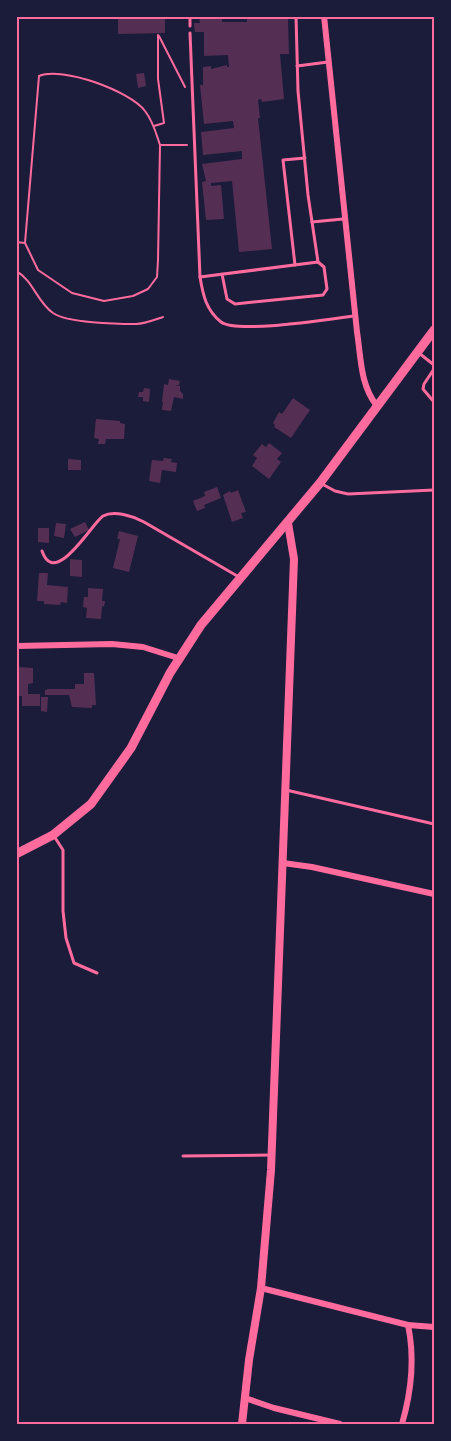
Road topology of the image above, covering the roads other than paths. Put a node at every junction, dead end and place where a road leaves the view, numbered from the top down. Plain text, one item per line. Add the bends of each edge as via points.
1 (190, 16) edge
2 (296, 16) edge
3 (324, 16) edge
4 (190, 26) dead end
5 (190, 33) dead end
6 (328, 62) junction
7 (297, 66) junction
8 (305, 158) junction
9 (346, 219) junction
10 (312, 222) junction
11 (318, 262) junction
12 (295, 265) junction
13 (222, 274) junction
14 (200, 277) junction
15 (356, 316) junction
16 (435, 330) edge
17 (418, 352) junction
18 (435, 367) edge
19 (435, 402) edge
20 (377, 406) junction
21 (320, 483) junction
22 (435, 490) edge
23 (288, 523) junction
24 (42, 551) dead end
25 (240, 578) junction
26 (16, 646) edge
27 (178, 658) junction
28 (286, 790) junction
29 (435, 824) edge
30 (53, 835) junction
31 (16, 854) edge
32 (283, 863) junction
33 (435, 894) edge
34 (97, 972) dead end
35 (272, 1155) junction
36 (183, 1156) dead end
37 (261, 1288) junction
38 (408, 1325) junction
39 (435, 1327) edge
40 (245, 1398) junction
41 (242, 1425) edge
42 (340, 1425) edge
43 (402, 1425) edge

1 - 4 lane
2 - 7 lane
3 - 6 street
5 - 14 lane
6 - 7 lane
6 - 9 street
7 - 8 lane
8 - 10 lane
8 - 12 lane via 283,160
9 - 10 lane
9 - 15 street
10 - 11 lane
11 - 12 lane
11 - 13 lane via 324,267 327,289 323,295 235,304 227,300
12 - 13 lane
13 - 14 lane
14 - 15 lane via 204,302 222,323 248,328
15 - 20 street via 363,378
16 - 17 main road
17 - 18 lane
17 - 20 main road
18 - 19 lane via 423,389
20 - 21 main road
21 - 22 lane via 348,494
21 - 23 main road
23 - 25 main road
23 - 28 street via 294,559
24 - 25 lane via 48,560 58,561 80,544 99,519 113,514 144,522
25 - 27 main road
26 - 27 street via 112,644 143,647
27 - 30 main road via 115,773 91,804
28 - 29 lane
28 - 32 street
30 - 31 main road
30 - 34 lane via 63,850 63,911 74,963
32 - 33 street
32 - 35 street
35 - 36 lane
35 - 37 street
37 - 38 street
37 - 40 street
38 - 39 street
38 - 43 street via 412,1354
40 - 41 street
40 - 42 street

